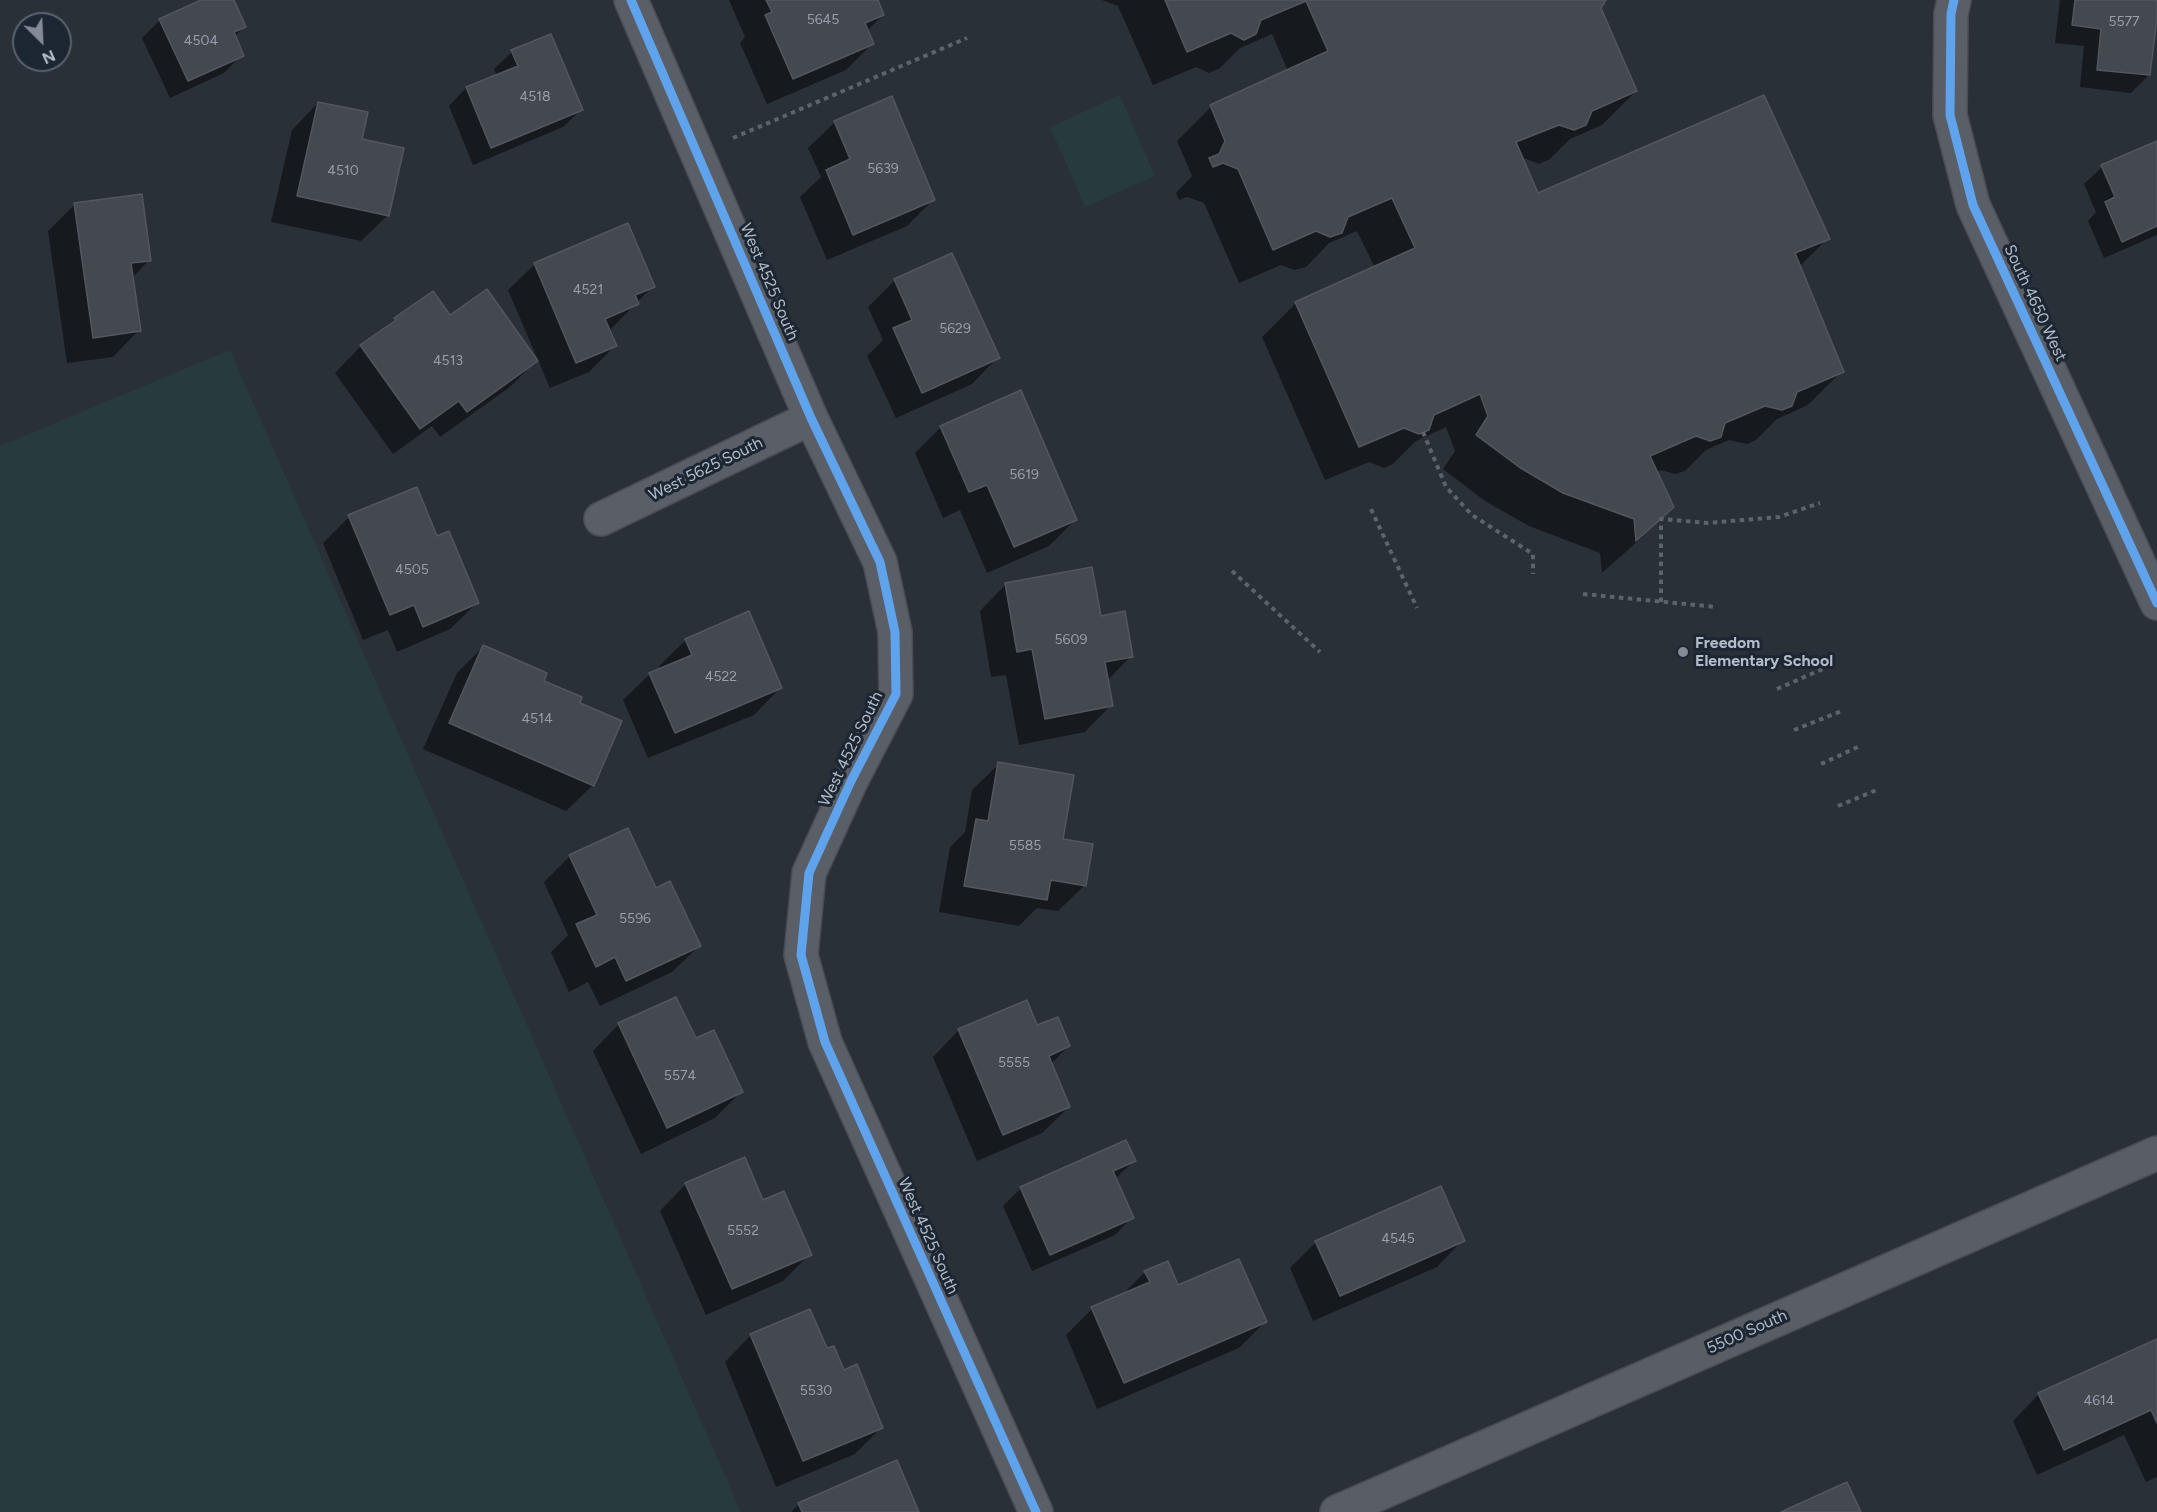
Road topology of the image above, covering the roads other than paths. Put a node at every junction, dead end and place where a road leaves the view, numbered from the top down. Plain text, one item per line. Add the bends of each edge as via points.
1 (631, 0) edge
2 (1954, 0) edge
3 (811, 418) junction
4 (601, 519) dead end
5 (2157, 603) edge
6 (2157, 1153) edge
7 (1036, 1512) edge
8 (1337, 1512) edge

1 - 3 street, West 4525 South
2 - 5 street, South 4650 West via 1950,115 1973,205
3 - 4 street, West 5625 South
3 - 7 street, West 4525 South via 880,562 895,632 896,694 809,873 801,956 825,1042
6 - 8 main road, 5500 South

